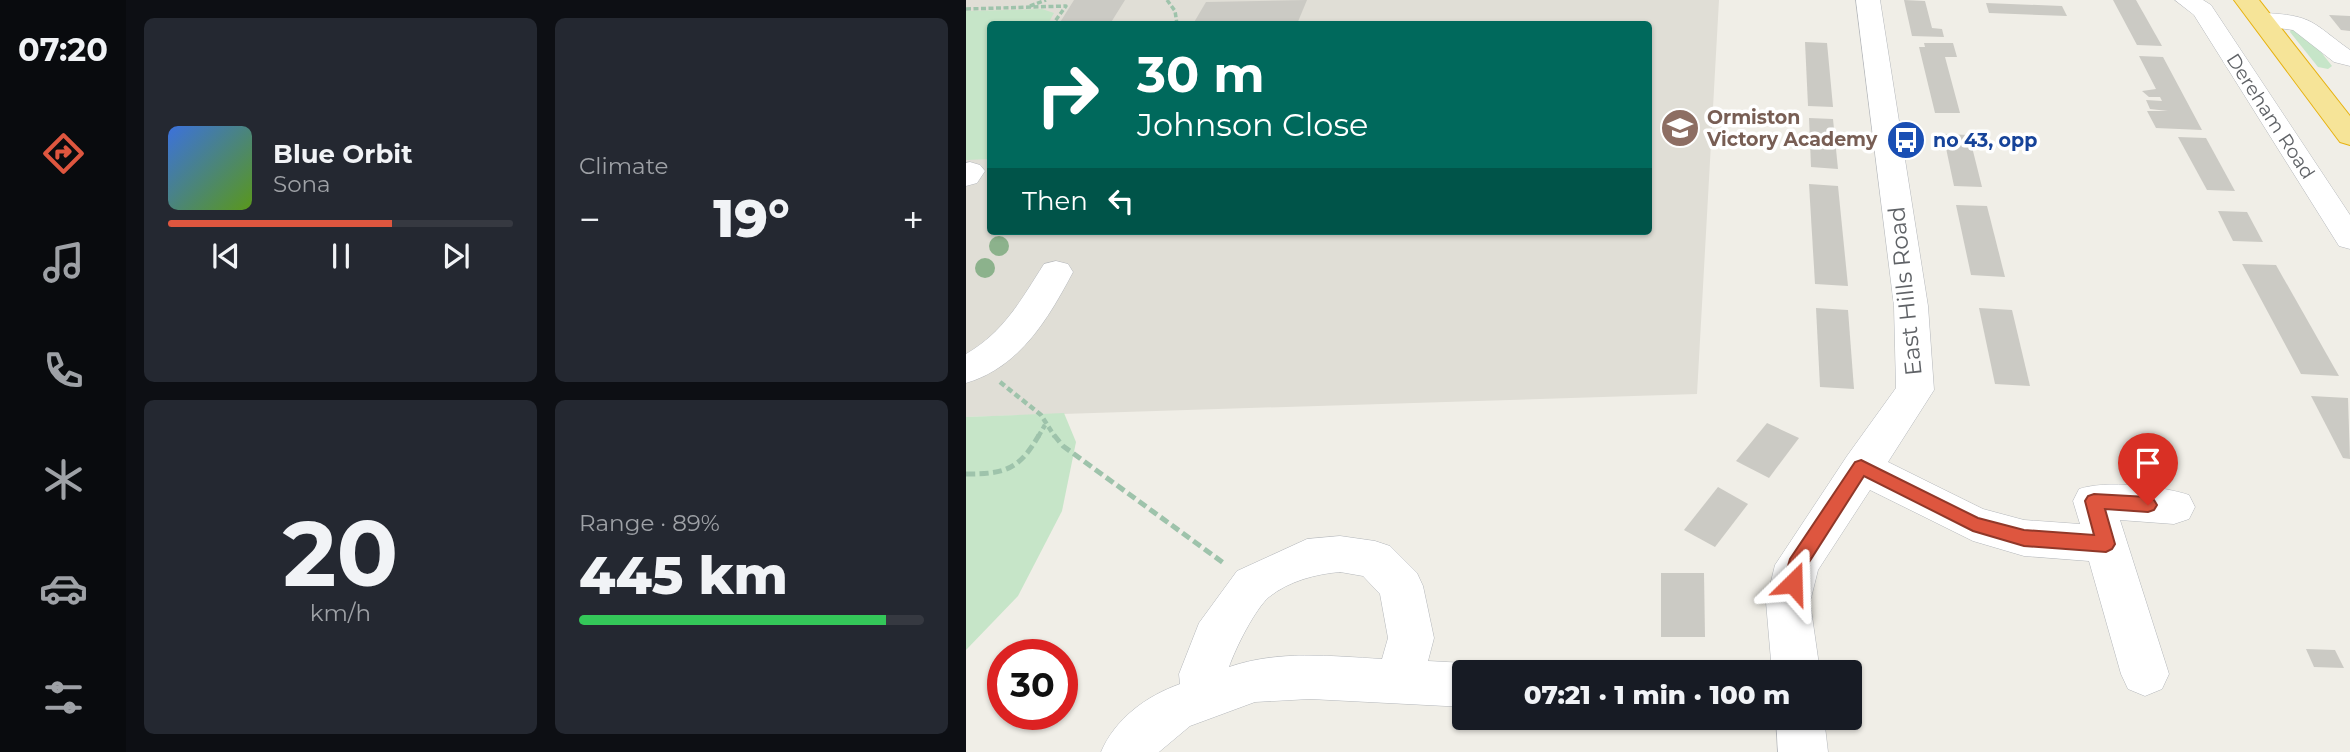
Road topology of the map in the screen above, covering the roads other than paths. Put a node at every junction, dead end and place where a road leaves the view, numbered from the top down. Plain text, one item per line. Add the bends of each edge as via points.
1 (1868, 0) edge
2 (2187, 0) edge
3 (2255, 10) edge
4 (2349, 58) edge
5 (2306, 78) junction
6 (2350, 136) edge
7 (2350, 239) edge
8 (1056, 272) dead end
9 (972, 367) edge
10 (1861, 467) junction
11 (2174, 507) dead end
12 (2106, 544) junction
13 (1795, 660) edge
14 (2145, 674) dead end
15 (1399, 681) junction
16 (1452, 684) edge
17 (1205, 697) junction
18 (1801, 730) edge
19 (1126, 752) edge
20 (1803, 752) edge

1 - 10 street, East Hills Road via 1911,306 1915,390
2 - 7 street, Dereham Road via 2203,9
3 - 4 street via 2311,29 2333,51
3 - 5 highway
4 - 5 street via 2343,69
5 - 6 highway
8 - 9 street via 1019,334
10 - 12 street via 1973,524 2024,538
10 - 13 street, East Hills Road via 1797,565 1788,602
11 - 12 street via 2094,501
12 - 14 street
15 - 16 street
15 - 17 street via 1255,680
15 - 17 street via 1411,638 1401,586 1375,559 1340,554 1307,557 1253,584 1215,638 1203,674
17 - 19 street via 1174,709 1144,731
18 - 20 street

